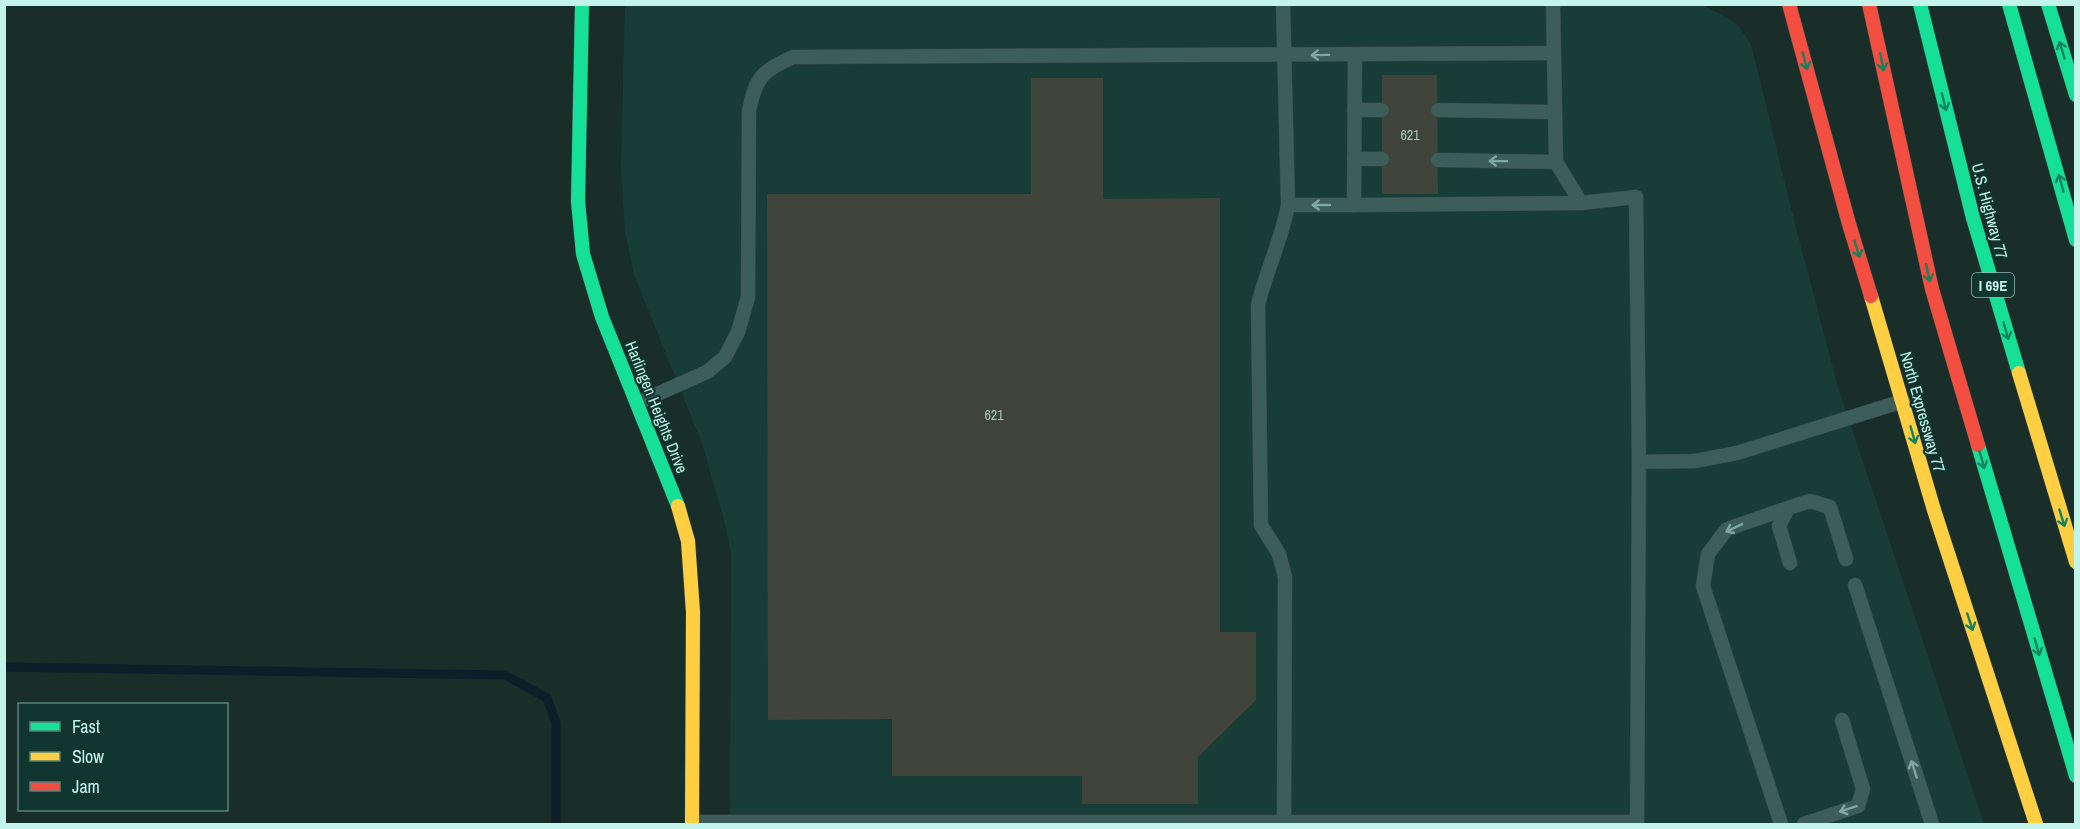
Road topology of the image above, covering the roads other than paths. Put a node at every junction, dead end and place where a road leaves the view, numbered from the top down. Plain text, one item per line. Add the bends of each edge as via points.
1 (582, 4) edge
2 (1283, 4) edge
3 (1553, 4) edge
4 (1789, 4) edge
5 (1869, 4) edge
6 (1920, 4) edge
7 (2009, 4) edge
8 (2048, 4) edge
9 (1553, 53) junction
10 (1355, 55) junction
11 (1284, 56) junction
12 (2076, 94) edge
13 (1354, 110) junction
14 (1382, 110) dead end
15 (1438, 110) dead end
16 (1554, 112) junction
17 (1354, 159) junction
18 (1382, 159) dead end
19 (1438, 160) dead end
20 (1556, 162) junction
21 (1581, 203) junction
22 (1288, 205) junction
23 (1354, 205) junction
24 (2076, 240) edge
25 (1903, 401) junction
26 (637, 403) junction
27 (1639, 462) junction
28 (1788, 508) junction
29 (1846, 559) dead end
30 (2076, 562) edge
31 (1790, 563) dead end
32 (1855, 585) dead end
33 (1842, 720) dead end
34 (2076, 776) edge
35 (1284, 822) junction
36 (692, 823) edge
37 (1637, 823) edge
38 (1781, 825) edge
39 (1804, 825) edge
40 (1932, 825) edge
41 (2036, 825) edge

1 - 26 main road, Harlingen Heights Drive via 578,201 583,254 602,317
2 - 11 lane
3 - 9 lane
4 -> 25 main road, North Expressway 77 via 1849,224
5 -> 34 main road via 1932,289
6 -> 30 main road, U.S. Highway 77 / I 69E via 1973,218
24 -> 7 main road
12 -> 8 main road
9 - 10 lane
9 - 16 lane
10 -> 11 lane
10 - 13 lane
11 - 22 lane
11 - 26 lane via 793,57 767,69 754,87 749,111 748,297 738,332 725,357 707,372
13 - 14 lane
13 - 17 lane
15 - 16 lane
16 - 20 lane
17 - 18 lane
17 - 23 lane
20 -> 19 lane
20 - 21 lane
21 - 23 lane
21 - 27 lane via 1636,197
23 -> 22 lane
22 - 35 lane via 1258,305 1261,525 1279,554 1285,577
25 - 27 lane via 1737,453 1695,461
25 -> 41 main road, North Expressway 77 via 1934,510
26 - 36 main road, Harlingen Heights Drive via 674,493 688,541 693,612
27 - 37 lane
28 - 29 lane via 1810,501 1830,507
28 - 31 lane via 1779,526
28 -> 38 lane via 1727,529 1708,554 1703,586
40 -> 32 lane
33 -> 39 lane via 1863,789 1858,806
35 - 36 lane
35 - 37 lane

